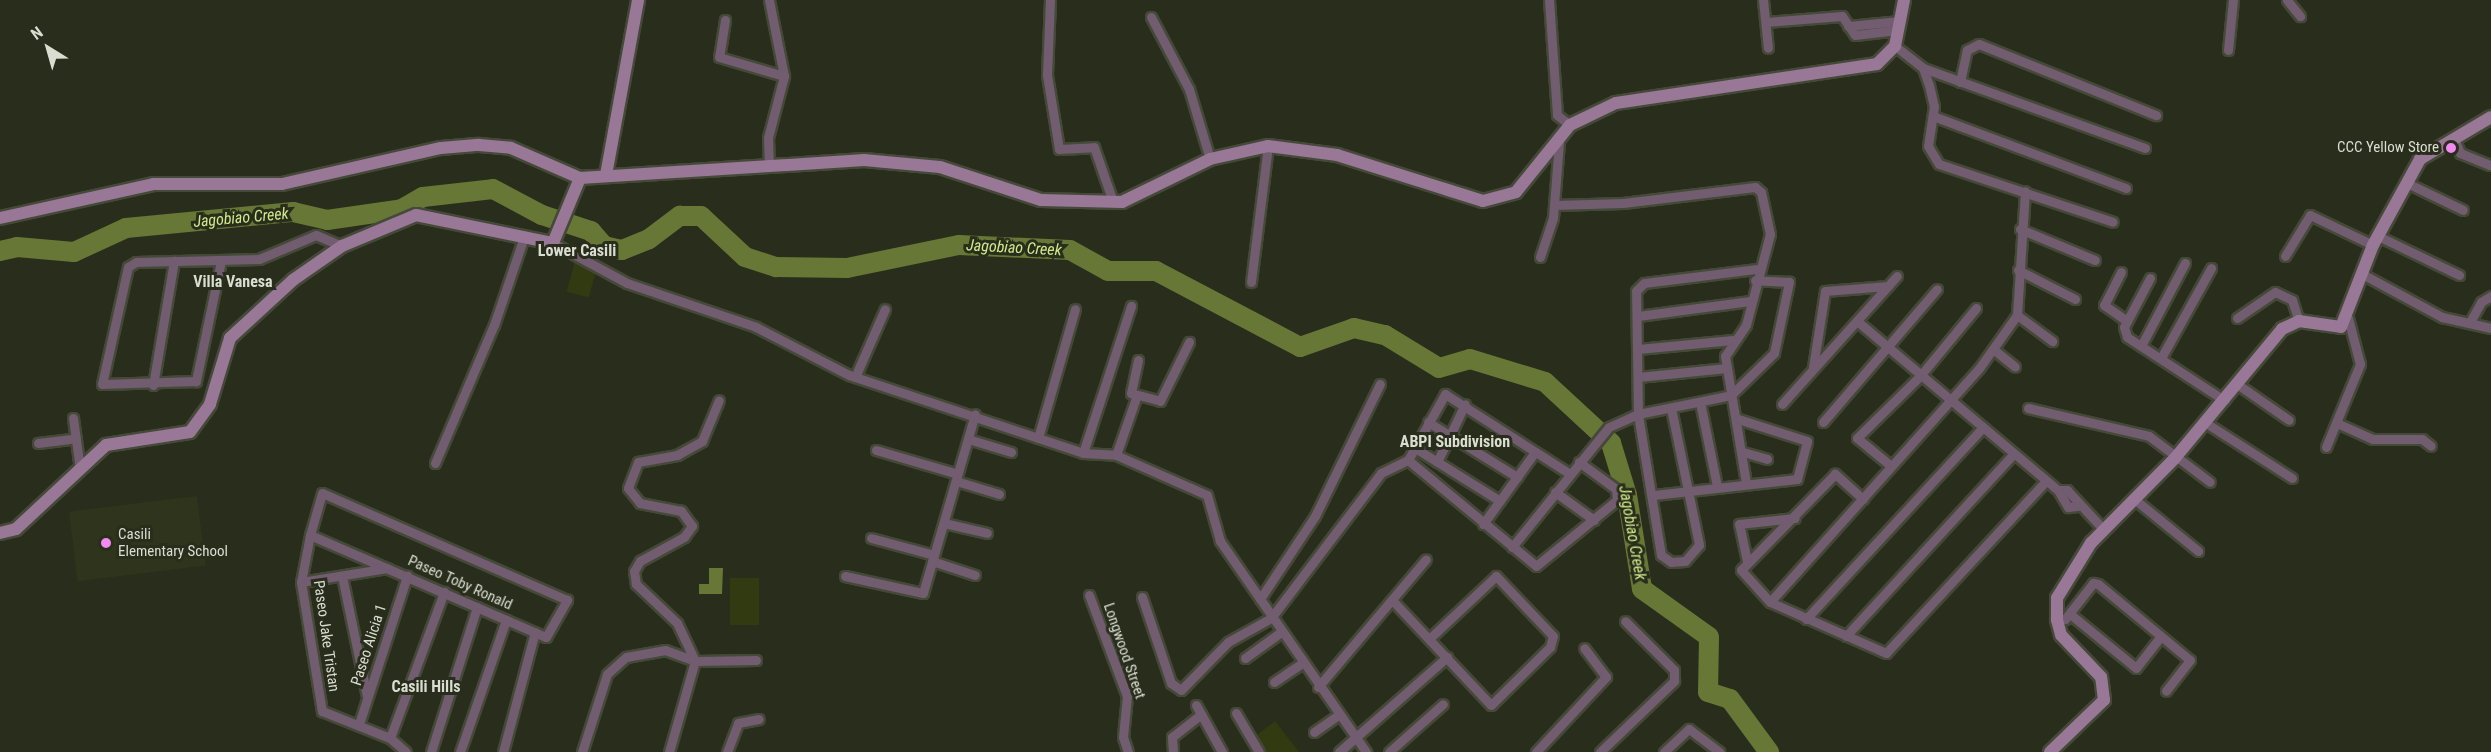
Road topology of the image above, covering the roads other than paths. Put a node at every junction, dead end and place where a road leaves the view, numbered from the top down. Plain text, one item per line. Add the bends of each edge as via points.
1 (638, 0) edge
2 (769, 0) edge
3 (1050, 0) edge
4 (1549, 0) edge
5 (1763, 0) edge
6 (1904, 0) edge
7 (2233, 0) edge
8 (2287, 0) edge
9 (2300, 16) dead end
10 (1151, 17) dead end
11 (724, 20) dead end
12 (1766, 22) junction
13 (1899, 25) junction
14 (1895, 46) junction
15 (1768, 48) dead end
16 (2228, 50) dead end
17 (1923, 68) junction
18 (784, 76) junction
19 (1960, 82) junction
20 (2156, 115) dead end
21 (1933, 116) junction
22 (2491, 117) edge
23 (1570, 125) junction
24 (2454, 141) junction
25 (1559, 142) junction
26 (1268, 146) junction
27 (2145, 148) dead end
28 (1210, 159) junction
29 (769, 165) junction
30 (2490, 165) edge
31 (606, 175) junction
32 (580, 178) junction
33 (2408, 183) junction
34 (2126, 188) dead end
35 (2025, 191) junction
36 (1113, 202) junction
37 (1554, 205) junction
38 (2463, 210) dead end
39 (0, 218) edge
40 (2113, 222) dead end
41 (2020, 229) junction
42 (524, 237) junction
43 (556, 237) junction
44 (2375, 240) junction
45 (342, 246) junction
46 (2285, 256) dead end
47 (1540, 257) dead end
48 (2095, 260) dead end
49 (174, 261) junction
50 (221, 261) junction
51 (2185, 263) dead end
52 (2211, 268) dead end
53 (1757, 269) junction
54 (2018, 270) junction
55 (2121, 272) dead end
56 (2364, 275) junction
57 (2459, 275) dead end
58 (1897, 276) dead end
59 (2150, 278) dead end
60 (1755, 280) junction
61 (1251, 282) dead end
62 (1888, 286) junction
63 (1937, 289) dead end
64 (2491, 296) edge
65 (2075, 299) dead end
66 (1750, 301) junction
67 (1131, 306) dead end
68 (1976, 308) dead end
69 (885, 309) dead end
70 (1075, 309) dead end
71 (2017, 315) junction
72 (1638, 316) junction
73 (2237, 318) dead end
74 (2348, 318) junction
75 (1857, 321) junction
76 (2127, 321) junction
77 (2299, 321) junction
78 (2470, 322) junction
79 (2491, 328) edge
80 (1733, 340) junction
81 (2052, 341) dead end
82 (1189, 342) dead end
83 (2141, 346) junction
84 (1638, 349) junction
85 (1993, 349) junction
86 (1888, 350) junction
87 (2161, 358) junction
88 (1138, 360) dead end
89 (2015, 367) dead end
90 (1727, 368) junction
91 (1813, 368) junction
92 (1920, 376) junction
93 (855, 377) junction
94 (1638, 377) junction
95 (1380, 384) dead end
96 (2237, 384) junction
97 (153, 385) junction
98 (1731, 395) junction
99 (1136, 398) junction
100 (719, 400) dead end
101 (2224, 400) junction
102 (1950, 401) junction
103 (1700, 402) junction
104 (1465, 404) junction
105 (1782, 404) dead end
106 (1671, 408) junction
107 (2028, 408) dead end
108 (975, 414) junction
109 (1638, 414) junction
110 (73, 418) dead end
111 (1738, 419) junction
112 (2289, 420) dead end
113 (1428, 422) junction
114 (1823, 422) dead end
115 (2206, 423) junction
116 (2339, 424) junction
117 (1983, 427) junction
118 (1449, 434) junction
119 (76, 438) junction
120 (1038, 438) junction
121 (968, 439) junction
122 (38, 443) dead end
123 (2431, 446) dead end
124 (2326, 447) dead end
125 (1415, 448) junction
126 (876, 450) dead end
127 (1011, 452) dead end
128 (1535, 452) junction
129 (1743, 452) junction
130 (1083, 453) junction
131 (2014, 453) junction
132 (2178, 454) junction
133 (1116, 455) junction
134 (1767, 459) dead end
135 (1408, 460) junction
136 (1437, 462) junction
137 (1579, 462) junction
138 (435, 463) dead end
139 (1891, 466) junction
140 (80, 469) junction
141 (1570, 474) junction
142 (957, 477) junction
143 (1517, 477) junction
144 (2292, 478) dead end
145 (2046, 481) junction
146 (2210, 482) dead end
147 (1746, 483) junction
148 (1718, 486) junction
149 (1689, 490) junction
150 (1555, 492) junction
151 (999, 494) dead end
152 (1654, 495) junction
153 (2133, 498) junction
154 (1863, 500) junction
155 (1500, 501) junction
156 (1795, 518) junction
157 (1594, 520) junction
158 (944, 523) junction
159 (1483, 524) junction
160 (2104, 530) junction
161 (0, 533) edge
162 (987, 533) dead end
163 (310, 535) junction
164 (871, 538) dead end
165 (1512, 547) junction
166 (2198, 551) dead end
167 (933, 558) junction
168 (1426, 558) dead end
169 (1747, 561) junction
170 (387, 568) junction
171 (975, 575) dead end
172 (342, 576) junction
173 (407, 576) junction
174 (845, 576) dead end
175 (302, 582) junction
176 (444, 592) junction
177 (1089, 595) dead end
178 (1142, 597) dead end
179 (1260, 599) junction
180 (1392, 600) junction
181 (1770, 602) junction
182 (477, 607) junction
183 (2070, 614) junction
184 (1271, 618) junction
185 (1806, 619) junction
186 (506, 620) junction
187 (2057, 620) junction
188 (1625, 621) dead end
189 (535, 632) junction
190 (1281, 632) junction
191 (1846, 636) junction
192 (1431, 637) junction
193 (2160, 637) junction
194 (1584, 648) dead end
195 (1447, 657) junction
196 (1245, 658) dead end
197 (756, 660) dead end
198 (695, 661) junction
199 (1302, 663) junction
200 (1274, 682) dead end
201 (1318, 687) junction
202 (2166, 691) dead end
203 (367, 699) junction
204 (1443, 704) dead end
205 (1196, 705) dead end
206 (1236, 713) dead end
207 (1201, 714) junction
208 (1338, 715) junction
209 (759, 719) dead end
210 (358, 724) junction
211 (1314, 732) dead end
212 (390, 738) junction
213 (1357, 740) junction
214 (406, 752) edge
215 (431, 752) edge
216 (460, 752) edge
217 (503, 752) edge
218 (582, 752) edge
219 (669, 752) edge
220 (727, 752) edge
221 (1128, 752) edge
222 (1173, 752) edge
223 (1222, 752) edge
224 (1259, 752) edge
225 (1339, 752) edge
226 (1365, 752) edge
227 (1389, 752) edge
228 (1536, 752) edge
229 (1600, 752) edge
230 (1664, 752) edge
231 (1719, 752) edge
232 (2050, 752) edge

1 - 31 street
2 - 18 street
3 - 36 street via 1047,75 1059,149 1094,147
4 - 23 street via 1557,115
5 - 12 street
6 - 13 street
7 - 16 street
8 - 9 street
10 - 28 street via 1189,89
11 - 18 street via 718,57
12 - 13 street via 1842,16 1848,26
12 - 15 street
13 - 14 street
14 - 17 street
14 - 23 street via 1878,64 1616,103
17 - 19 street
17 - 21 street
18 - 29 street via 768,138
19 - 20 street via 1967,50 1979,44
19 - 27 street
21 - 34 street
21 - 35 street via 1928,146 1939,164
22 - 24 street
23 - 25 street
24 - 30 street via 2460,153
24 - 33 street via 2420,159
25 - 26 street via 1516,192 1483,201 1337,155
25 - 37 street
26 - 28 street
26 - 61 street
28 - 36 street via 1148,193
29 - 31 street
29 - 36 street via 916,163 1041,200
31 - 32 street
32 - 39 street via 511,147 465,146 282,184 153,184
32 - 43 street
33 - 38 street
33 - 44 street
35 - 40 street
35 - 41 street
37 - 47 street
37 - 53 street via 1623,203 1755,187 1761,192 1770,234
41 - 48 street
41 - 54 street
42 - 43 street
42 - 45 street via 416,215
42 - 138 street via 494,325
43 - 93 street via 627,283 756,327
44 - 46 street via 2310,215
44 - 56 street
44 - 57 street
45 - 50 street via 305,236 259,259
45 - 140 street via 293,280 230,338 210,404 190,432 106,445
49 - 50 street
49 - 97 street
49 - 97 street via 136,262 123,273 100,381 106,387
50 - 97 street via 196,381
51 - 83 street
52 - 87 street
53 - 60 street
53 - 72 street via 1644,283 1636,291
54 - 65 street
54 - 71 street
55 - 76 street via 2104,305
56 - 74 street
56 - 78 street via 2442,317
58 - 62 street
59 - 76 street
60 - 66 street
60 - 98 street via 1789,282 1777,347
62 - 75 street
62 - 91 street via 1825,291
63 - 86 street
64 - 78 street via 2481,302
66 - 72 street
66 - 80 street via 1746,325
67 - 130 street
68 - 92 street
69 - 93 street
70 - 120 street
71 - 81 street
71 - 85 street
72 - 84 street
73 - 77 street via 2275,291 2292,300
74 - 77 street via 2341,327
74 - 116 street via 2360,364
75 - 86 street
75 - 91 street
76 - 83 street via 2125,333
77 - 96 street via 2282,329
78 - 79 street
80 - 84 street
80 - 90 street
82 - 99 street via 1166,396 1155,403
83 - 87 street
84 - 94 street
85 - 89 street
85 - 102 street
86 - 92 street
86 - 114 street
87 - 101 street
88 - 99 street via 1130,388
90 - 94 street
90 - 98 street
91 - 105 street
92 - 102 street
92 - 139 street via 1857,438
93 - 108 street
94 - 109 street
95 - 179 street via 1315,516
96 - 101 street
96 - 112 street
98 - 103 street
98 - 111 street
99 - 133 street
100 - 198 street via 702,441 676,455 638,462 628,488 640,503 681,511 690,520 684,537 640,561 633,579 677,623
101 - 115 street
102 - 117 street
102 - 139 street
103 - 106 street
103 - 148 street
104 - 113 street via 1445,394
104 - 118 street
104 - 128 street
106 - 109 street
106 - 149 street
107 - 132 street via 2149,436
108 - 120 street
108 - 121 street
109 - 137 street via 1609,428
109 - 152 street
110 - 119 street
111 - 129 street
111 - 147 street via 1805,440 1808,446 1797,479
113 - 118 street
113 - 125 street
115 - 132 street
115 - 144 street
116 - 123 street via 2373,439 2422,439
116 - 124 street
117 - 131 street
117 - 185 street
118 - 136 street
118 - 143 street
119 - 122 street
119 - 140 street
120 - 130 street
121 - 127 street
121 - 142 street
125 - 135 street
125 - 136 street
126 - 142 street
128 - 141 street
128 - 143 street
129 - 134 street
129 - 147 street
130 - 133 street
131 - 145 street
131 - 191 street
132 - 146 street
132 - 153 street
133 - 179 street via 1206,495 1212,528
135 - 159 street
135 - 184 street via 1381,473
136 - 155 street
137 - 141 street
137 - 157 street via 1617,492 1617,500
139 - 154 street
140 - 161 street via 16,530
141 - 150 street
142 - 151 street
142 - 158 street
143 - 155 street
145 - 160 street via 2058,490 2067,490 2077,506
145 - 191 street via 1886,653
147 - 148 street
148 - 149 street
149 - 152 street
149 - 152 street via 1699,545 1685,561 1671,562 1661,555
150 - 157 street
150 - 165 street
153 - 160 street
153 - 166 street
154 - 156 street via 1836,474
154 - 181 street
155 - 159 street
156 - 169 street
156 - 169 street via 1739,524
157 - 165 street via 1536,566
158 - 162 street
158 - 167 street
159 - 165 street
160 - 187 street via 2057,598
163 - 170 street
163 - 175 street, Paseo Jake Tristan
163 - 189 street, Paseo Jake Tristan via 322,493 564,596 567,603 552,635
164 - 167 street
167 - 171 street
167 - 174 street via 918,595
168 - 180 street
169 - 181 street via 1741,570
170 - 172 street, Paseo Toby Ronald
170 - 173 street, Paseo Toby Ronald
172 - 175 street, Paseo Toby Ronald
172 - 203 street
173 - 176 street, Paseo Toby Ronald
173 - 203 street, Paseo Alicia 1
175 - 210 street, Paseo Jake Tristan via 322,711
176 - 182 street, Paseo Toby Ronald
176 - 212 street
177 - 221 street, Longwood Street via 1127,696 1123,736
178 - 184 street via 1171,683 1181,690 1228,642
179 - 184 street
180 - 192 street
180 - 201 street
181 - 185 street
182 - 186 street, Paseo Toby Ronald
182 - 215 street
183 - 187 street
183 - 193 street via 2136,668
183 - 193 street via 2093,583 2098,584
184 - 190 street
185 - 191 street
186 - 189 street, Paseo Toby Ronald
186 - 216 street
187 - 232 street via 2061,635 2100,677 2104,700
188 - 229 street via 1674,670 1674,681
189 - 217 street
190 - 196 street
190 - 199 street
192 - 195 street
192 - 195 street via 1496,576 1553,636 1550,647 1491,705
193 - 202 street via 2190,660
194 - 228 street via 1606,677
195 - 213 street
197 - 198 street
198 - 218 street via 677,652 642,651 614,664
198 - 219 street
199 - 200 street
199 - 201 street
201 - 208 street
203 - 210 street, Paseo Alicia 1
204 - 227 street
205 - 207 street
206 - 224 street
207 - 222 street via 1172,738
207 - 223 street
208 - 211 street
208 - 213 street
209 - 220 street via 738,723
210 - 212 street
212 - 214 street
213 - 225 street
213 - 226 street
230 - 231 street via 1689,729

